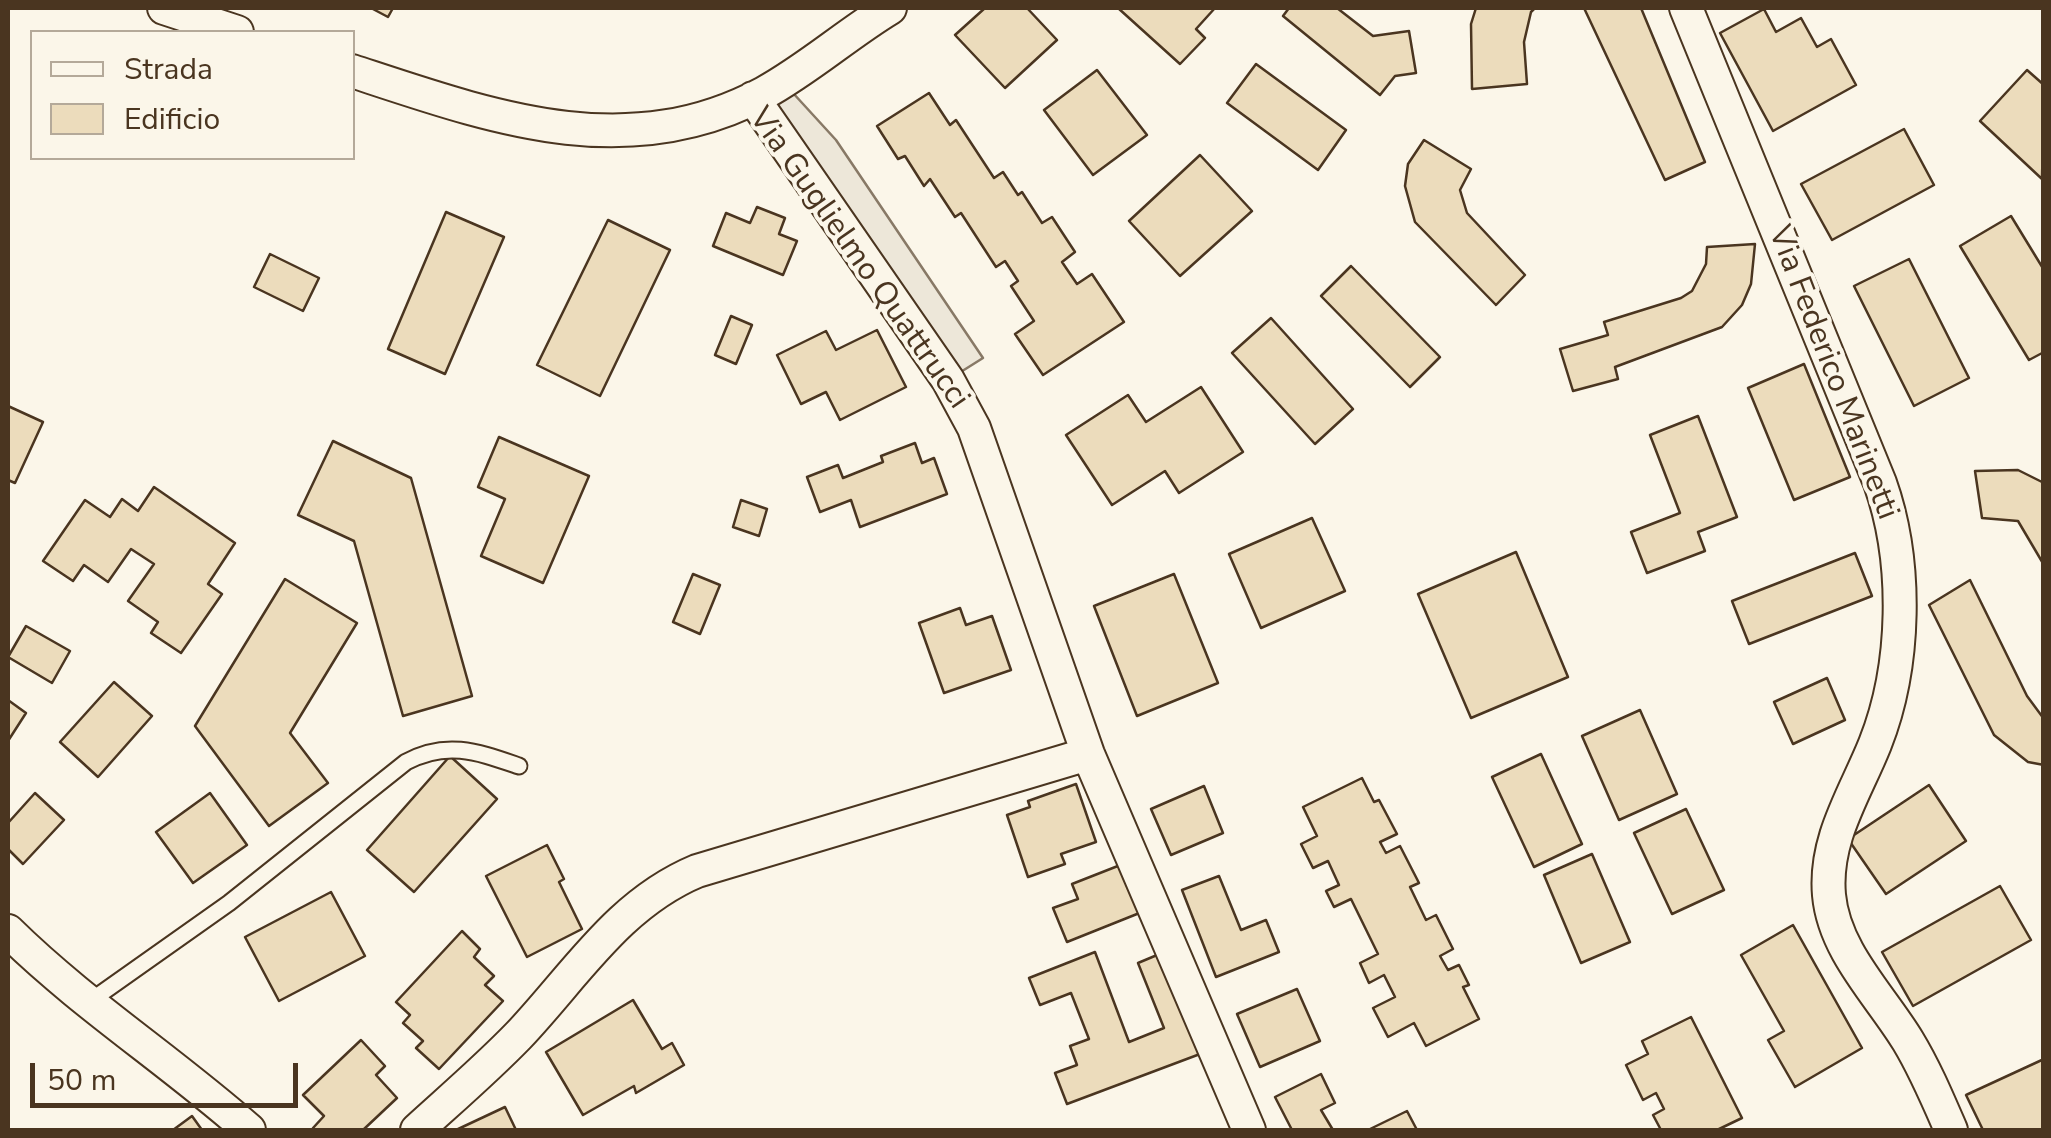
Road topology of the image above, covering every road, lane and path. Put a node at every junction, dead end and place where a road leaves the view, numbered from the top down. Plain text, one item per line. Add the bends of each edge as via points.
1 (164, 8) edge
2 (890, 8) edge
3 (1686, 8) edge
4 (231, 30) edge
5 (355, 72) edge
6 (753, 98) junction
7 (1088, 754) junction
8 (519, 766) dead end
9 (8, 932) edge
10 (89, 1002) junction
11 (249, 1130) edge
12 (417, 1130) edge
13 (1250, 1130) edge
14 (1951, 1130) edge

1 - 4 street
2 - 6 street
3 - 14 street, Via Federico Marinetti via 1895,532 1895,676 1883,724 1834,840 1829,898 1840,938 1911,1046
5 - 6 street, Via Guglielmo Quattrucci via 511,120 572,129 662,126
6 - 7 street, Via Guglielmo Quattrucci via 968,416
7 - 12 street via 664,886 620,921 515,1038
7 - 13 street, Via Guglielmo Quattrucci
8 - 10 lane via 461,748 406,762 229,903
9 - 10 street
10 - 11 street

